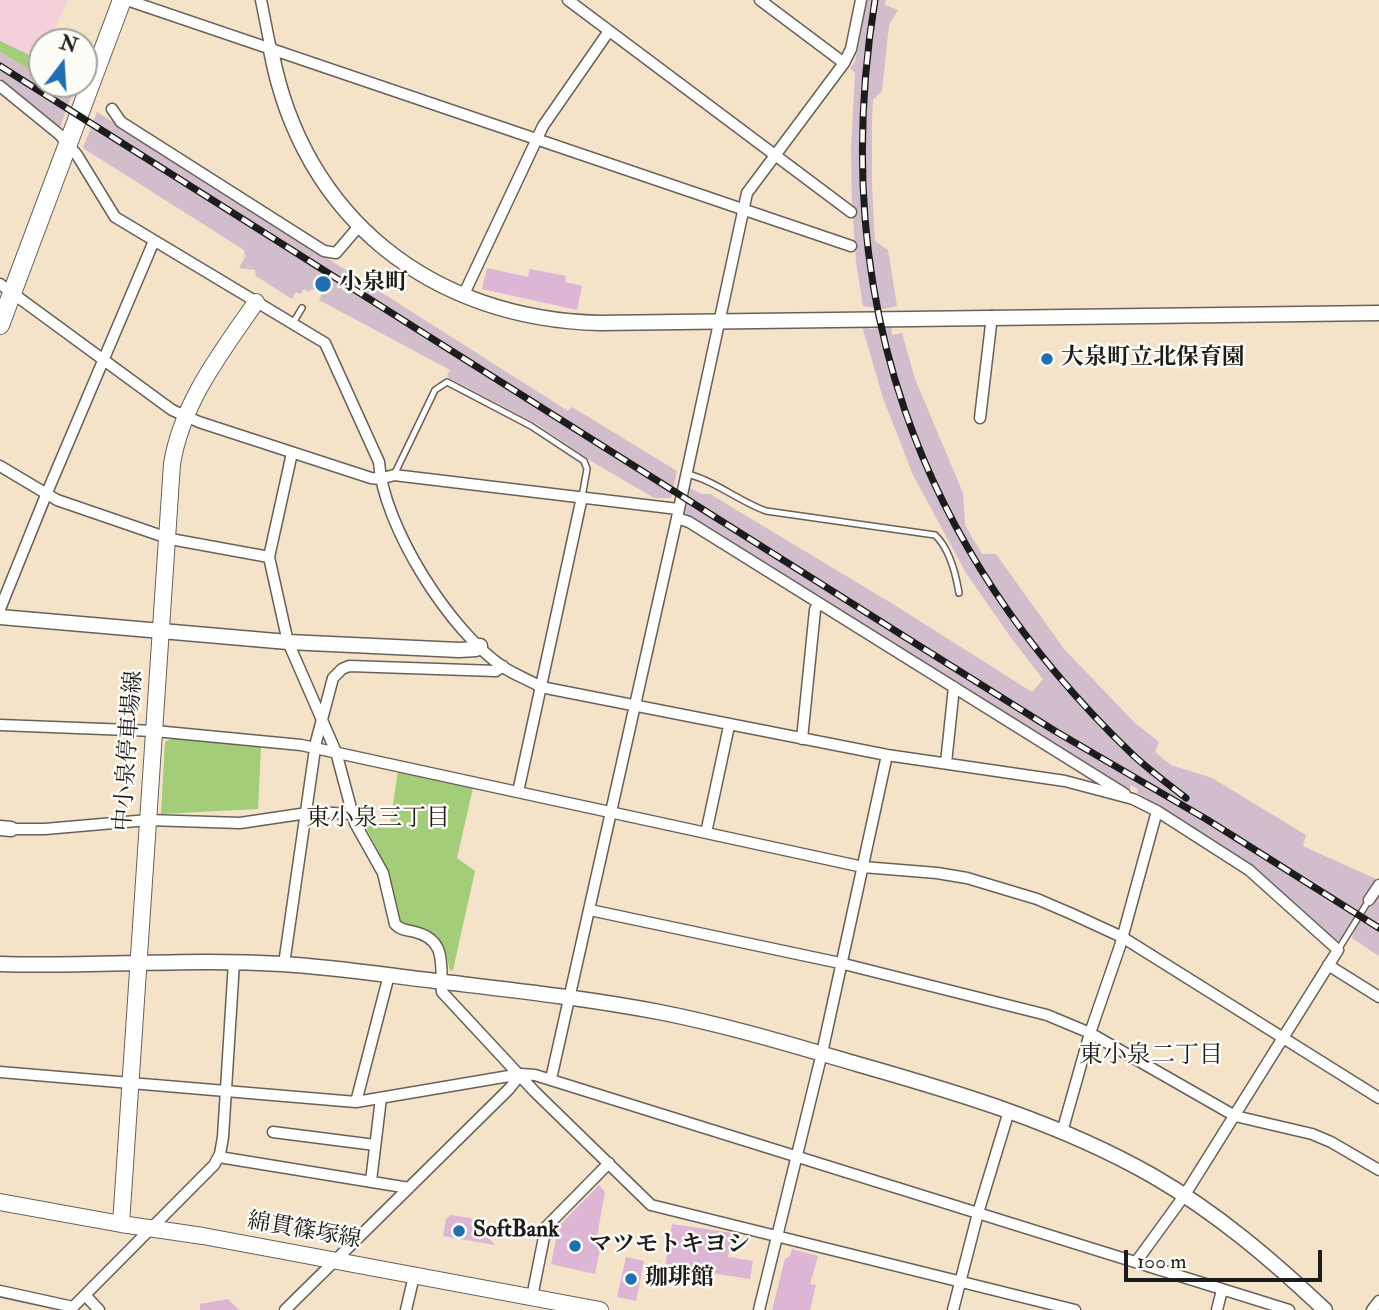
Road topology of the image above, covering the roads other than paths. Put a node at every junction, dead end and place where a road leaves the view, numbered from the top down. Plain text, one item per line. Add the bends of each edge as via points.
1 (125, 0) edge
2 (261, 0) edge
3 (568, 0) edge
4 (592, 0) edge
5 (760, 0) edge
6 (861, 0) edge
7 (583, 11) junction
8 (609, 31) junction
9 (271, 50) junction
10 (844, 64) junction
11 (3, 94) edge
12 (113, 109) dead end
13 (537, 139) junction
14 (69, 145) junction
15 (775, 156) junction
16 (743, 209) junction
17 (851, 212) dead end
18 (360, 225) junction
19 (154, 241) junction
20 (851, 246) dead end
21 (6, 288) edge
22 (463, 296) junction
23 (256, 302) junction
24 (302, 308) dead end
25 (1379, 313) edge
26 (992, 316) junction
27 (718, 321) junction
28 (0, 324) edge
29 (292, 324) junction
30 (103, 359) junction
31 (184, 416) junction
32 (980, 418) dead end
33 (292, 453) junction
34 (0, 466) edge
35 (687, 474) junction
36 (394, 475) junction
37 (380, 479) junction
38 (46, 495) junction
39 (582, 497) junction
40 (678, 513) junction
41 (167, 537) junction
42 (269, 556) junction
43 (958, 593) dead end
44 (818, 603) junction
45 (0, 609) edge
46 (0, 617) edge
47 (160, 632) junction
48 (288, 642) junction
49 (480, 646) junction
50 (421, 648) junction
51 (503, 666) junction
52 (422, 669) junction
53 (541, 687) junction
54 (954, 687) junction
55 (635, 706) junction
56 (322, 721) junction
57 (0, 725) edge
58 (729, 726) junction
59 (155, 731) junction
60 (802, 739) junction
61 (316, 748) junction
62 (336, 752) junction
63 (887, 755) junction
64 (946, 763) junction
65 (517, 792) junction
66 (1133, 799) junction
67 (1157, 811) junction
68 (611, 812) junction
69 (306, 813) junction
70 (352, 814) junction
71 (148, 820) junction
72 (6, 829) edge
73 (706, 833) junction
74 (863, 867) junction
75 (1379, 885) edge
76 (1370, 901) joint
77 (590, 910) junction
78 (1122, 937) junction
79 (1338, 950) junction
80 (234, 962) junction
81 (137, 963) junction
82 (840, 963) junction
83 (0, 964) edge
84 (284, 964) junction
85 (1328, 965) junction
86 (389, 975) junction
87 (442, 982) junction
88 (1379, 997) edge
89 (571, 998) junction
90 (1090, 1033) junction
91 (1284, 1038) junction
92 (822, 1054) junction
93 (0, 1072) edge
94 (521, 1074) junction
95 (551, 1079) junction
96 (129, 1085) junction
97 (225, 1093) junction
98 (381, 1098) junction
99 (1379, 1098) edge
100 (356, 1102) junction
101 (1009, 1111) junction
102 (1235, 1116) junction
103 (273, 1132) dead end
104 (1062, 1132) junction
105 (375, 1145) junction
106 (797, 1156) junction
107 (219, 1157) junction
108 (609, 1163) junction
109 (1379, 1170) edge
110 (370, 1181) junction
111 (409, 1188) junction
112 (1184, 1196) junction
113 (0, 1202) edge
114 (978, 1213) junction
115 (121, 1224) junction
116 (153, 1228) junction
117 (777, 1236) junction
118 (335, 1261) junction
119 (1136, 1262) junction
120 (414, 1276) junction
121 (960, 1282) junction
122 (0, 1290) edge
123 (1222, 1290) junction
124 (85, 1296) junction
125 (532, 1297) junction
126 (1379, 1301) edge
127 (72, 1308) edge
128 (99, 1310) edge
129 (285, 1310) edge
130 (407, 1310) edge
131 (600, 1310) edge
132 (759, 1310) edge
133 (953, 1310) edge
134 (1075, 1310) edge
135 (1217, 1310) edge
136 (1289, 1310) edge
137 (1325, 1310) edge
138 (1372, 1310) edge

1 - 9 street
1 - 14 main road
2 - 9 street
3 - 7 street
4 - 7 street
5 - 10 street
6 - 10 street
7 - 8 street
8 - 13 street
8 - 15 street
9 - 13 street
9 - 18 street via 296,134 314,168
10 - 15 street
11 - 14 street via 47,123
12 - 18 street via 121,122 324,251 336,253
13 - 16 street
13 - 22 street
14 - 19 street via 111,213
14 - 21 main road
15 - 16 street via 747,193
15 - 17 street
16 - 20 street
16 - 27 street
18 - 22 street via 411,267
19 - 23 street
19 - 30 street
21 - 28 main road
21 - 30 street
22 - 27 street via 507,312 554,321
23 - 29 street
23 - 31 main road, 中小泉停車場線
24 - 29 lane
25 - 26 street
26 - 27 street
26 - 32 street
27 - 35 street
29 - 37 street via 327,345 379,462
30 - 31 street
30 - 38 street
31 - 33 street
31 - 41 main road, 中小泉停車場線 via 172,464
33 - 37 street
33 - 42 street
34 - 38 street
35 - 40 street
35 - 43 lane via 709,480 766,512 935,535 942,541
36 - 37 street
36 - 39 street
36 - 39 lane via 435,390 447,382 531,426 584,461
37 - 49 street via 410,555 442,603
38 - 41 street
38 - 45 street
39 - 40 street
39 - 53 street
40 - 44 street
40 - 55 street
41 - 42 street
41 - 47 main road, 中小泉停車場線
42 - 48 street
44 - 54 street
44 - 60 street
46 - 47 street
47 - 48 street
47 - 59 main road, 中小泉停車場線
48 - 50 street
48 - 56 street
49 - 50 street
49 - 51 street
50 - 52 street
51 - 52 street via 496,671
51 - 53 street
52 - 56 street via 342,669 334,678
53 - 55 street
53 - 65 street
54 - 64 street
54 - 66 street
55 - 58 street
55 - 68 street
56 - 61 street
56 - 62 street
57 - 59 street
58 - 60 street
58 - 73 street
59 - 61 street
59 - 71 main road, 中小泉停車場線
60 - 63 street
61 - 62 street
61 - 69 street
62 - 65 street
62 - 70 street
63 - 64 street
63 - 74 street
64 - 66 street via 1065,781
65 - 68 street
66 - 67 street
67 - 78 street
67 - 79 street via 1249,870
68 - 73 street
68 - 77 street
69 - 70 street
69 - 71 street via 240,824
69 - 84 street
70 - 87 street via 383,873 395,924 425,935 436,945
71 - 72 street
71 - 81 main road, 中小泉停車場線
73 - 74 street
74 - 78 street via 937,873 988,884 1037,899
74 - 82 street
75 - 76 street
76 - 79 lane
77 - 82 street
77 - 89 street
78 - 90 street
78 - 91 street
79 - 85 street
80 - 81 street
80 - 84 street
80 - 97 street
81 - 83 street
81 - 96 main road, 中小泉停車場線
82 - 90 street via 997,1001
82 - 92 street
84 - 86 street
85 - 88 street
85 - 91 street
86 - 87 street
86 - 100 street
87 - 89 street
87 - 94 street via 442,992
89 - 92 street via 661,1013
89 - 95 street
90 - 102 street
90 - 104 street
91 - 99 street
91 - 102 street
92 - 101 street
92 - 106 street
93 - 96 street
94 - 95 street
94 - 98 street
94 - 108 street
94 - 111 street
95 - 106 street
96 - 97 street
96 - 115 main road, 中小泉停車場線
97 - 100 street
97 - 107 street
98 - 100 street
98 - 105 street
101 - 104 street
101 - 114 street
102 - 109 street via 1312,1134
102 - 112 street
103 - 105 street
104 - 112 street
105 - 110 street
106 - 114 street
106 - 117 street
107 - 110 street
107 - 116 street
108 - 117 street via 651,1205
108 - 125 street via 545,1227
110 - 111 street
111 - 118 street
112 - 119 street
112 - 137 street via 1274,1262
113 - 115 main road, 綿貫篠塚線
114 - 119 street
114 - 121 street
115 - 116 main road, 綿貫篠塚線
116 - 118 main road, 綿貫篠塚線
116 - 124 street
117 - 121 street
117 - 132 street
118 - 120 main road, 綿貫篠塚線
118 - 129 street
119 - 123 street
120 - 125 main road, 綿貫篠塚線
120 - 130 street
121 - 133 street
121 - 134 street
122 - 127 street
123 - 135 street
123 - 136 street
124 - 127 street
124 - 128 street
125 - 131 main road, 綿貫篠塚線
126 - 138 street

